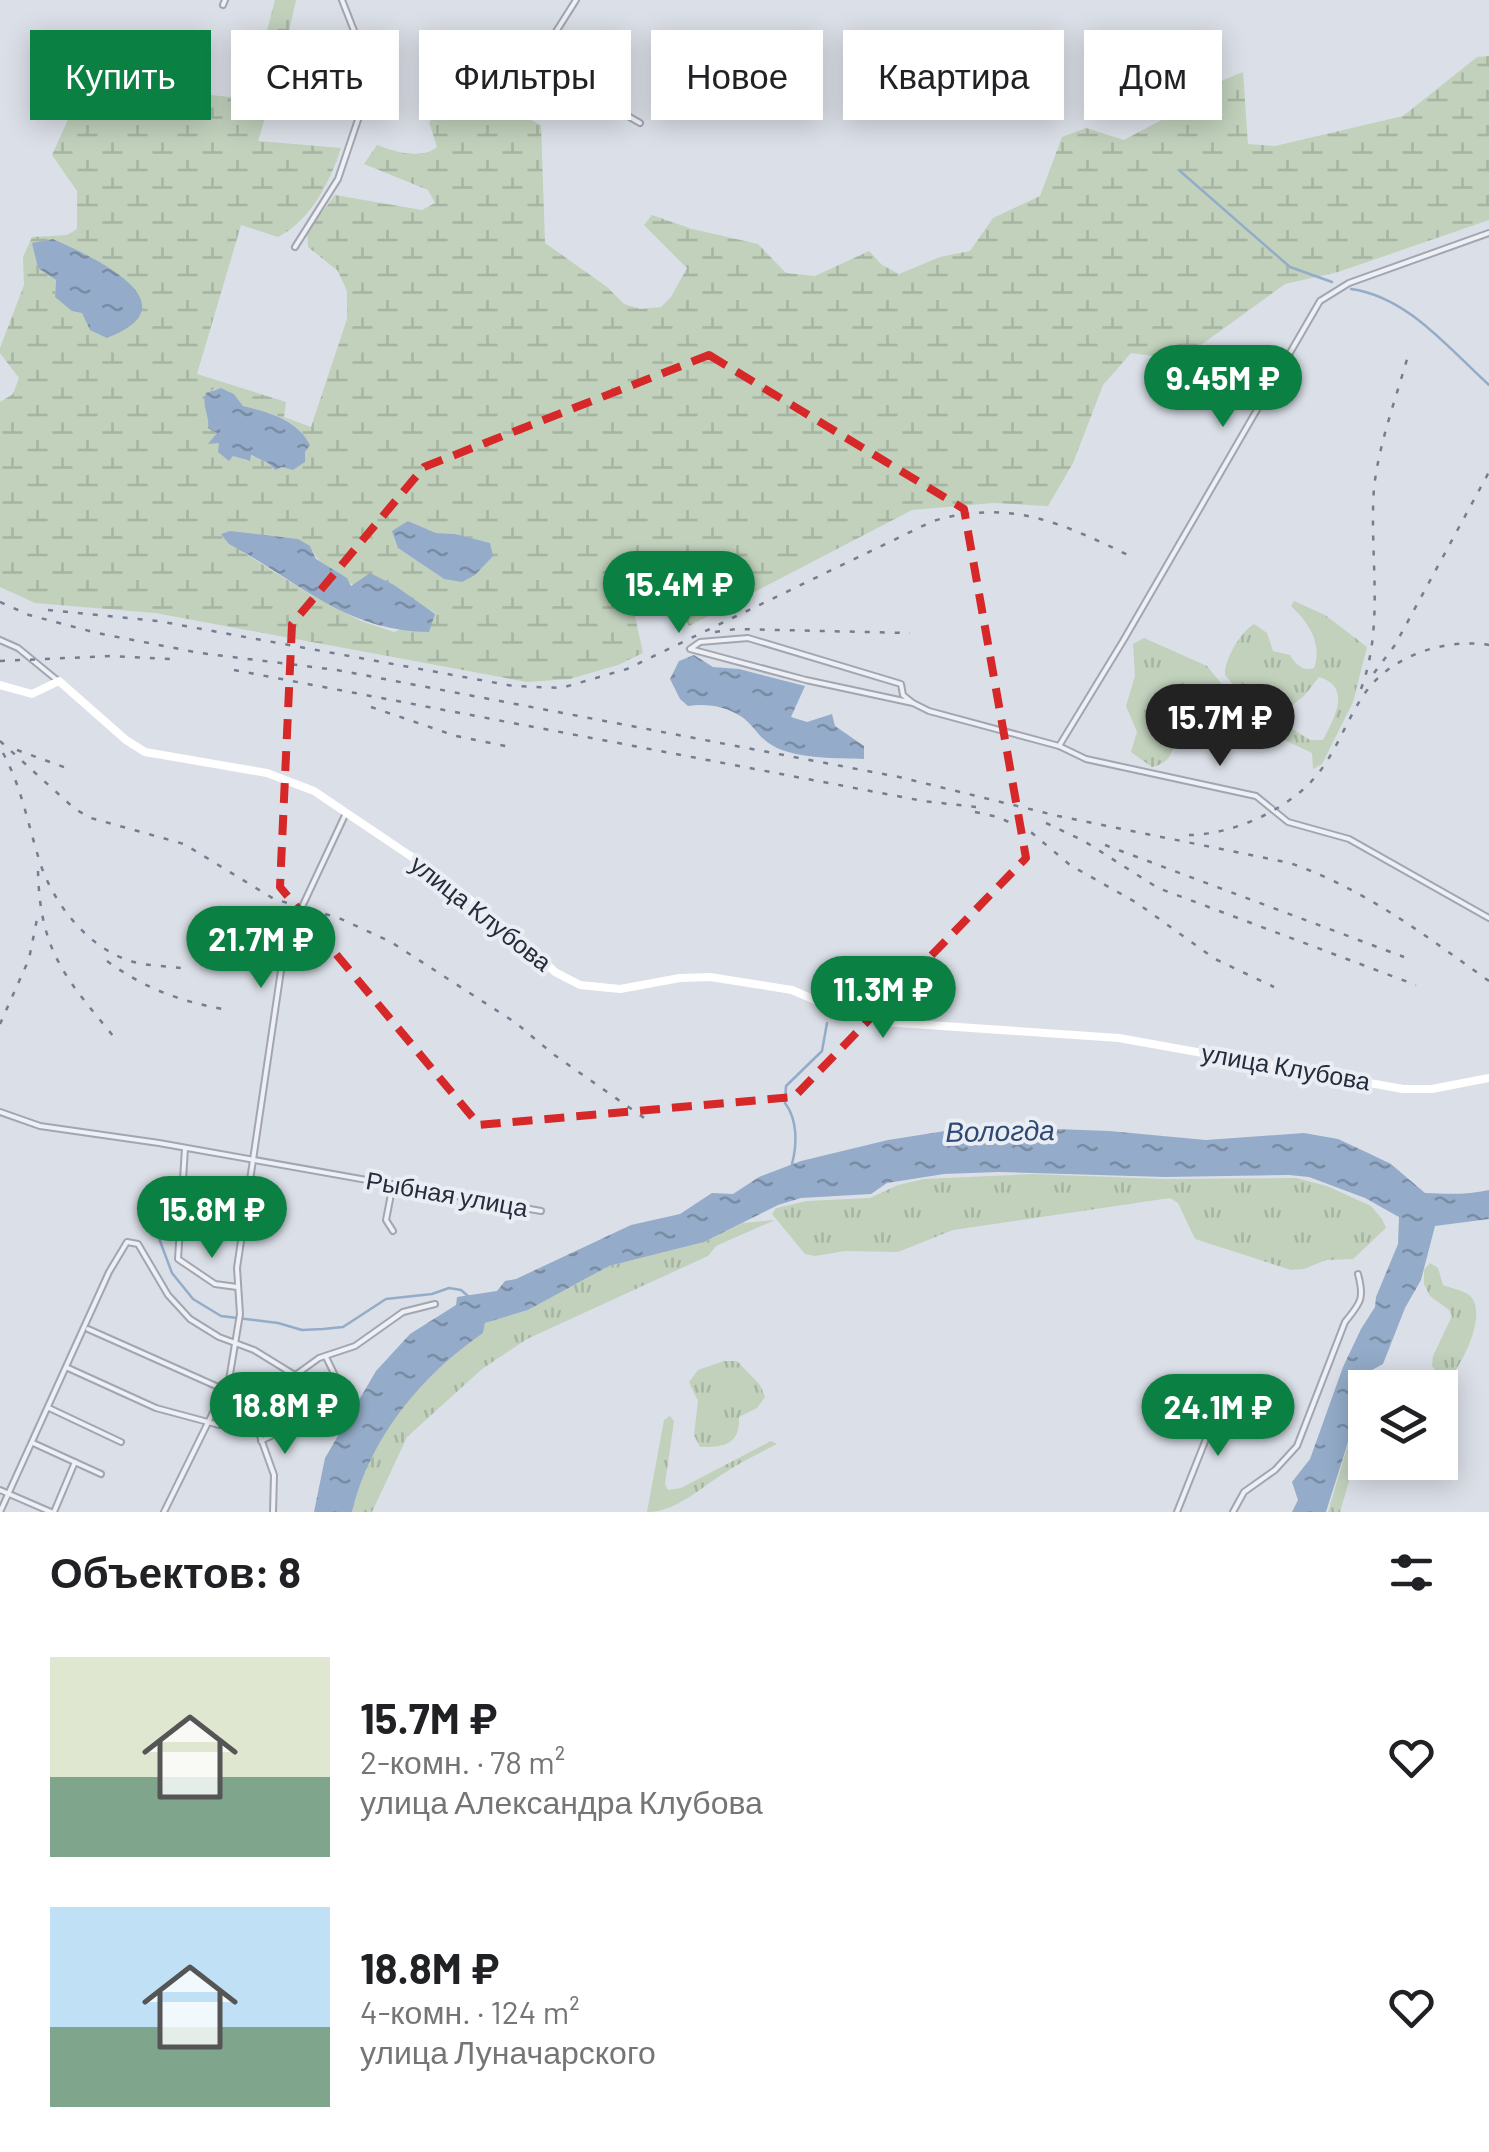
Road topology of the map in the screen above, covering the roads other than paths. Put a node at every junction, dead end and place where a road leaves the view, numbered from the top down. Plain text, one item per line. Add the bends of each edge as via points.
1 (342, 0) edge
2 (576, 0) edge
3 (640, 123) dead end
4 (1489, 234) edge
5 (295, 247) dead end
6 (0, 640) edge
7 (59, 682) junction
8 (0, 685) edge
9 (914, 703) junction
10 (1059, 746) junction
11 (346, 813) junction
12 (1489, 918) edge
13 (1489, 1078) edge
14 (0, 1112) edge
15 (184, 1148) junction
16 (254, 1160) junction
17 (393, 1184) junction
18 (542, 1212) dead end
19 (393, 1231) dead end
20 (1358, 1274) dead end
21 (236, 1287) junction
22 (435, 1304) dead end
23 (86, 1328) junction
24 (236, 1344) junction
25 (325, 1356) junction
26 (68, 1368) junction
27 (294, 1374) junction
28 (225, 1390) junction
29 (1191, 1406) dead end
30 (50, 1408) junction
31 (250, 1408) junction
32 (209, 1422) junction
33 (33, 1442) junction
34 (121, 1442) dead end
35 (261, 1442) junction
36 (75, 1462) junction
37 (101, 1474) dead end
38 (0, 1490) edge
39 (9, 1493) junction
40 (0, 1512) edge
41 (52, 1512) edge
42 (164, 1512) edge
43 (273, 1512) edge
44 (1177, 1512) edge
45 (1233, 1512) edge

1 - 5 street via 371,81 338,179
2 - 3 street via 539,65
4 - 10 street via 1349,283 1320,301
6 - 7 street, улица Клубова
7 - 8 main road via 34,694
7 - 11 main road, улица Клубова via 146,752 284,778
9 - 9 street via 900,684 748,638 700,642 690,649
9 - 10 street
10 - 12 street via 1086,759 1256,796 1288,822 1349,839
11 - 13 main road, улица Клубова via 448,882 562,977 593,988 710,977 800,992 845,1014 884,1022 1119,1038 1410,1090
11 - 16 street via 285,948
14 - 15 street, Рыбная улица via 40,1126
15 - 16 street, Рыбная улица
15 - 21 street via 178,1258 215,1284
16 - 17 street, Рыбная улица
16 - 21 street
17 - 18 street, Рыбная улица
17 - 19 street via 386,1220
20 - 45 street via 1359,1307 1345,1322 1298,1446 1244,1492
21 - 24 street
22 - 25 street
23 - 24 street via 127,1242 138,1244 190,1319
23 - 26 street
23 - 28 street
24 - 27 street
24 - 28 street
25 - 27 street
25 - 35 street via 340,1388
26 - 30 street
26 - 32 street via 156,1408
27 - 31 street
28 - 32 street
29 - 44 street via 1206,1439
30 - 33 street
30 - 34 street
31 - 32 street via 221,1424
31 - 35 street
32 - 42 street
33 - 36 street
33 - 39 street
35 - 43 street via 274,1475
36 - 37 street
36 - 41 street
38 - 39 street
39 - 40 street
39 - 41 street

